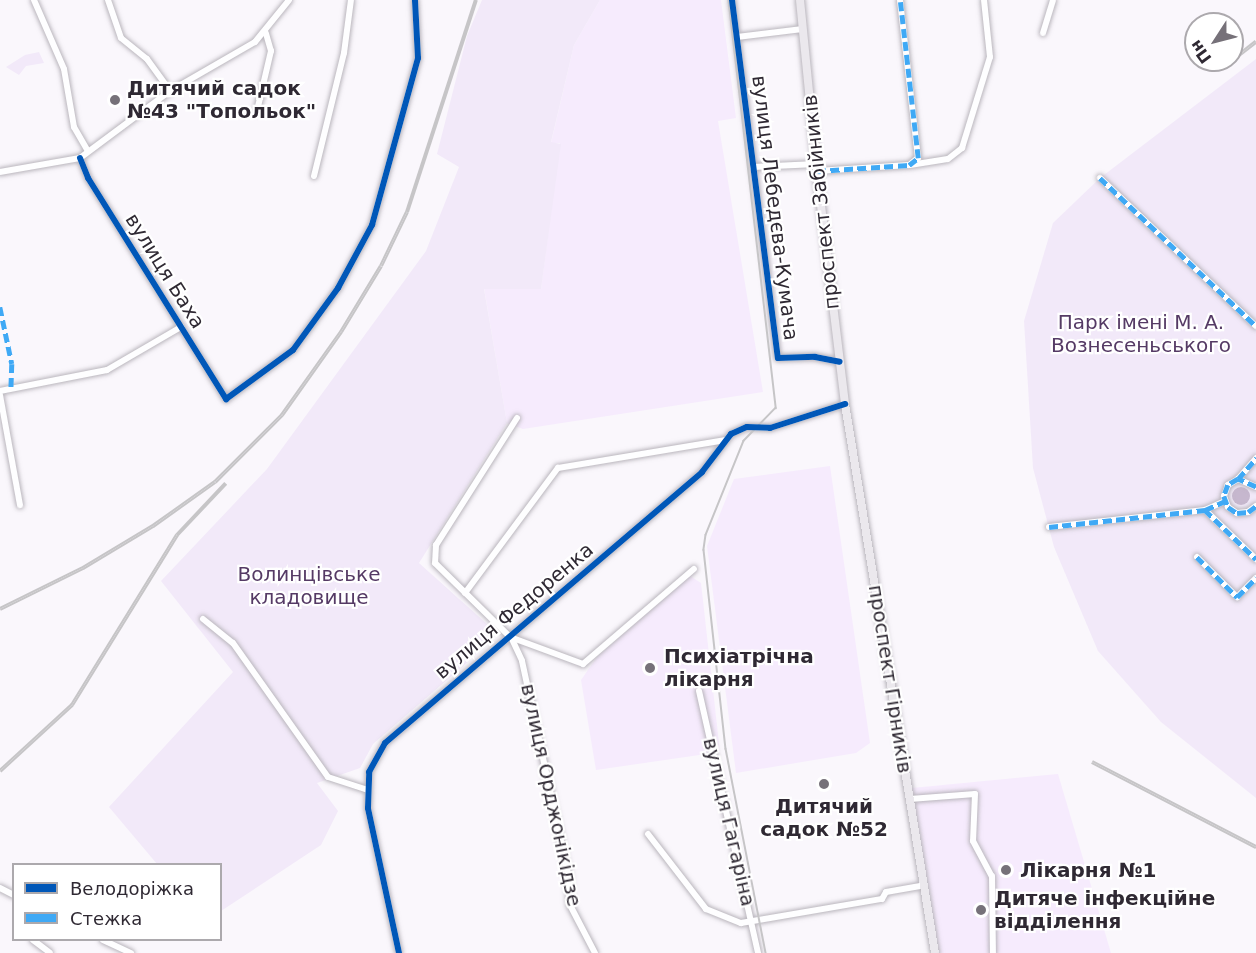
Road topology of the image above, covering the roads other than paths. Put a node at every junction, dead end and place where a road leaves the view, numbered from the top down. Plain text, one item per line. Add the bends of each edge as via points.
1 (34, 0) edge
2 (108, 0) edge
3 (289, 0) edge
4 (351, 0) edge
5 (415, 0) edge
6 (732, 0) edge
7 (800, 0) edge
8 (900, 0) edge
9 (984, 0) edge
10 (1053, 0) edge
11 (803, 29) junction
12 (266, 33) junction
13 (1043, 33) dead end
14 (737, 37) junction
15 (171, 91) junction
16 (257, 111) dead end
17 (88, 151) junction
18 (80, 158) junction
19 (909, 165) junction
20 (753, 167) junction
21 (816, 167) junction
22 (0, 172) edge
23 (314, 176) dead end
24 (1100, 178) dead end
25 (1256, 326) edge
26 (181, 327) junction
27 (840, 362) junction
28 (0, 393) edge
29 (845, 404) junction
30 (517, 418) dead end
31 (726, 440) junction
32 (1256, 458) edge
33 (1238, 479) junction
34 (1256, 486) edge
35 (1225, 501) junction
36 (20, 505) dead end
37 (1256, 506) edge
38 (1205, 510) junction
39 (1048, 527) dead end
40 (1197, 557) dead end
41 (1256, 559) edge
42 (694, 569) dead end
43 (1256, 578) edge
44 (465, 593) junction
45 (203, 619) dead end
46 (510, 637) junction
47 (699, 691) dead end
48 (368, 790) junction
49 (910, 799) junction
50 (648, 834) dead end
51 (924, 885) junction
52 (752, 923) junction
53 (35, 941) edge
54 (108, 941) edge
55 (50, 953) edge
56 (131, 953) edge
57 (399, 953) edge
58 (595, 953) edge
59 (758, 953) edge
60 (935, 953) edge
61 (993, 953) edge

1 - 17 street via 64,69 74,127
2 - 15 street via 121,38 147,59
3 - 12 street
4 - 23 street via 344,53
5 - 26 street, вулиця Баха via 418,58 372,225 338,288 294,351 226,399
6 - 14 street, вулиця Лебедєва-Кумача
7 - 11 main road, проспект Забійників
8 - 19 street via 918,158
9 - 19 street via 990,57 962,148 948,159
10 - 13 street
11 - 14 street
11 - 21 main road, проспект Забійників
12 - 15 street
12 - 16 street via 271,51
14 - 20 street, вулиця Лебедєва-Кумача
15 - 17 street
17 - 18 street
18 - 22 street
18 - 26 street, вулиця Баха via 88,178
19 - 21 street
20 - 21 street
20 - 27 street, вулиця Лебедєва-Кумача via 778,358 815,357
21 - 27 main road, проспект Забійників
24 - 25 street
26 - 28 street via 107,370
27 - 29 main road, проспект Забійників
28 - 36 street
29 - 31 street, вулиця Федоренка via 770,428 747,427
29 - 49 main road, проспект Гірників
30 - 44 street via 435,544 435,563
31 - 44 street via 558,468
31 - 46 street, вулиця Федоренка via 702,472
32 - 33 street
33 - 34 street
33 - 35 street via 1225,490
35 - 37 street via 1237,513
35 - 38 street
38 - 39 street
38 - 41 street
40 - 43 street via 1237,597
42 - 46 street via 583,664
44 - 46 street
45 - 48 street via 233,643 328,777
46 - 48 street, вулиця Федоренка via 385,743 369,772
46 - 58 street, вулиця Орджонікідзе via 522,661 569,879 570,905
47 - 52 street, вулиця Гагаріна
48 - 57 street, вулиця Федоренка via 368,808
49 - 51 main road, проспект Гірників
49 - 61 street via 975,794 973,841 992,876
50 - 52 street via 706,909 724,919
51 - 52 street via 886,892 882,899
51 - 60 main road, проспект Гірників
52 - 59 street, вулиця Гагаріна
53 - 55 street
54 - 56 street

